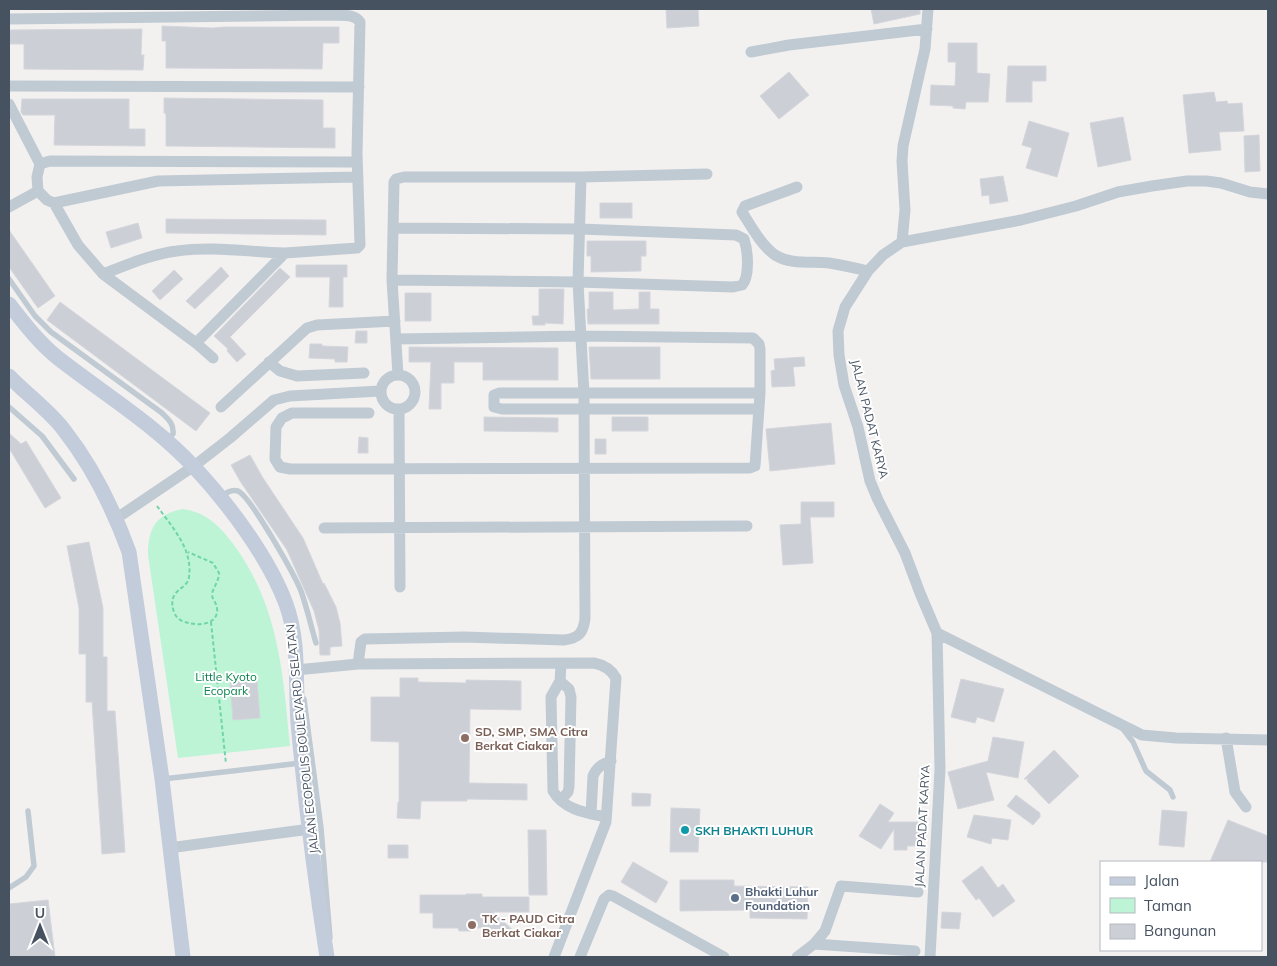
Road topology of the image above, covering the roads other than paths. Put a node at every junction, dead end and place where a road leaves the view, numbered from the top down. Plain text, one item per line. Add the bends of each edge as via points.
1 (928, 9) edge
2 (9, 19) edge
3 (927, 29) junction
4 (751, 52) dead end
5 (9, 86) edge
6 (359, 87) junction
7 (9, 104) edge
8 (160, 161) junction
9 (357, 162) junction
10 (40, 164) junction
11 (708, 174) dead end
12 (358, 177) junction
13 (581, 177) junction
14 (158, 181) junction
15 (797, 187) dead end
16 (38, 191) junction
17 (1268, 194) edge
18 (54, 203) junction
19 (9, 207) edge
20 (392, 228) junction
21 (580, 229) junction
22 (902, 242) junction
23 (285, 254) junction
24 (868, 271) junction
25 (103, 274) junction
26 (9, 279) edge
27 (392, 280) junction
28 (578, 282) junction
29 (9, 304) edge
30 (395, 321) junction
31 (581, 336) junction
32 (396, 340) junction
33 (196, 343) junction
34 (213, 358) dead end
35 (269, 362) junction
36 (364, 374) dead end
37 (398, 375) junction
38 (9, 376) edge
39 (380, 392) junction
40 (760, 393) junction
41 (584, 394) junction
42 (9, 407) edge
43 (221, 407) dead end
44 (584, 409) junction
45 (758, 409) junction
46 (399, 410) junction
47 (369, 413) dead end
48 (167, 439) junction
49 (194, 466) junction
50 (399, 469) junction
51 (584, 470) junction
52 (74, 479) dead end
53 (221, 496) junction
54 (117, 518) junction
55 (747, 526) dead end
56 (585, 527) junction
57 (324, 528) dead end
58 (400, 528) junction
59 (400, 587) dead end
60 (937, 633) junction
61 (316, 643) dead end
62 (358, 664) junction
63 (561, 664) junction
64 (296, 670) junction
65 (560, 681) junction
66 (298, 688) junction
67 (1120, 725) junction
68 (1226, 738) junction
69 (1268, 740) edge
70 (611, 761) junction
71 (300, 763) junction
72 (162, 779) junction
73 (1173, 797) dead end
74 (561, 800) junction
75 (1246, 807) dead end
76 (28, 810) dead end
77 (591, 814) junction
78 (606, 817) junction
79 (311, 829) junction
80 (169, 848) junction
81 (9, 888) edge
82 (918, 892) dead end
83 (814, 944) junction
84 (915, 952) dead end
85 (326, 955) edge
86 (183, 957) edge
87 (554, 957) edge
88 (580, 957) edge
89 (724, 957) edge
90 (797, 957) edge
91 (930, 957) edge

1 - 3 street
2 - 6 street via 354,16 360,22
3 - 4 street
3 - 22 street via 921,72 903,146 906,210
5 - 6 street
6 - 9 street
7 - 10 street
8 - 9 street
8 - 10 street via 50,161
8 - 14 street
9 - 12 street
10 - 16 street
11 - 13 street
12 - 14 street
12 - 23 street via 359,247
13 - 20 street via 400,177 394,182
13 - 21 street
14 - 18 street
15 - 24 street via 743,209 753,230 768,248 782,259
16 - 18 street
16 - 19 street
17 - 22 street, JALAN PADAT KARYA via 1221,183 1187,181 1118,192 1021,220
18 - 25 street via 78,245
20 - 21 street
20 - 27 street
21 - 28 street
21 - 28 street via 736,235 746,244 747,276 742,285 732,287
22 - 24 street, JALAN PADAT KARYA via 882,255
23 - 25 street via 174,251 144,258
23 - 33 street
24 - 60 street, JALAN PADAT KARYA via 846,307 838,331 844,385 858,427 870,481 905,553
25 - 33 street
26 - 48 lane via 35,316 51,332 171,422 173,434
27 - 28 street
27 - 30 street
28 - 31 street
29 - 48 street, JALAN ECOPOLIS BOULEVARD SELATAN via 57,357
30 - 32 street
30 - 35 street via 312,326
31 - 32 street
31 - 40 street via 753,338 760,349
31 - 41 street
32 - 37 street
33 - 34 street
35 - 36 street via 280,371 297,376
35 - 43 street
37 - 39 street via 386,380
37 - 46 street via 412,384 415,395 410,405
38 - 54 street via 63,429 92,471
39 - 46 street via 388,406
39 - 49 street via 290,396 274,400
40 - 41 street
40 - 45 street
41 - 44 street
41 - 44 street via 495,394 494,406 502,409
42 - 52 lane via 42,436
44 - 45 street
44 - 51 street
45 - 51 street via 756,466 753,468
46 - 50 street
47 - 50 street via 292,413 282,418 276,427 275,459 280,467 290,469
48 - 49 street, JALAN ECOPOLIS BOULEVARD SELATAN
49 - 53 street, JALAN ECOPOLIS BOULEVARD SELATAN
49 - 54 street
50 - 51 street
50 - 58 street
51 - 56 street
53 - 61 lane via 231,490 238,491 252,508 288,564 301,591
53 - 64 street, JALAN ECOPOLIS BOULEVARD SELATAN via 256,546 286,604 294,630
54 - 72 street via 129,552
55 - 56 street
56 - 58 street
56 - 62 street via 586,619 583,631 575,638 364,639
57 - 58 street
58 - 59 street
60 - 67 street
60 - 91 street, JALAN PADAT KARYA via 940,769
62 - 63 street
62 - 64 street
63 - 65 street
63 - 70 street via 600,664 612,671 616,678
64 - 66 street, JALAN ECOPOLIS BOULEVARD SELATAN
65 - 74 street via 552,696 552,742 553,791
65 - 74 street via 569,689 571,697 569,787
66 - 71 street, JALAN ECOPOLIS BOULEVARD SELATAN
66 - 79 lane via 303,696
67 - 68 street via 1142,735
67 - 73 lane via 1133,742 1146,770 1170,790
68 - 69 street
68 - 75 street via 1235,792
70 - 77 street via 601,765 593,776
70 - 78 street
71 - 72 lane
71 - 79 street, JALAN ECOPOLIS BOULEVARD SELATAN
72 - 80 street
74 - 77 street
76 - 81 lane via 34,866 31,872
77 - 78 street
78 - 87 street
79 - 80 street
79 - 85 street, JALAN ECOPOLIS BOULEVARD SELATAN
80 - 86 street
82 - 83 street via 841,886 825,931
83 - 84 street
83 - 90 street
88 - 89 street via 604,899 609,895

